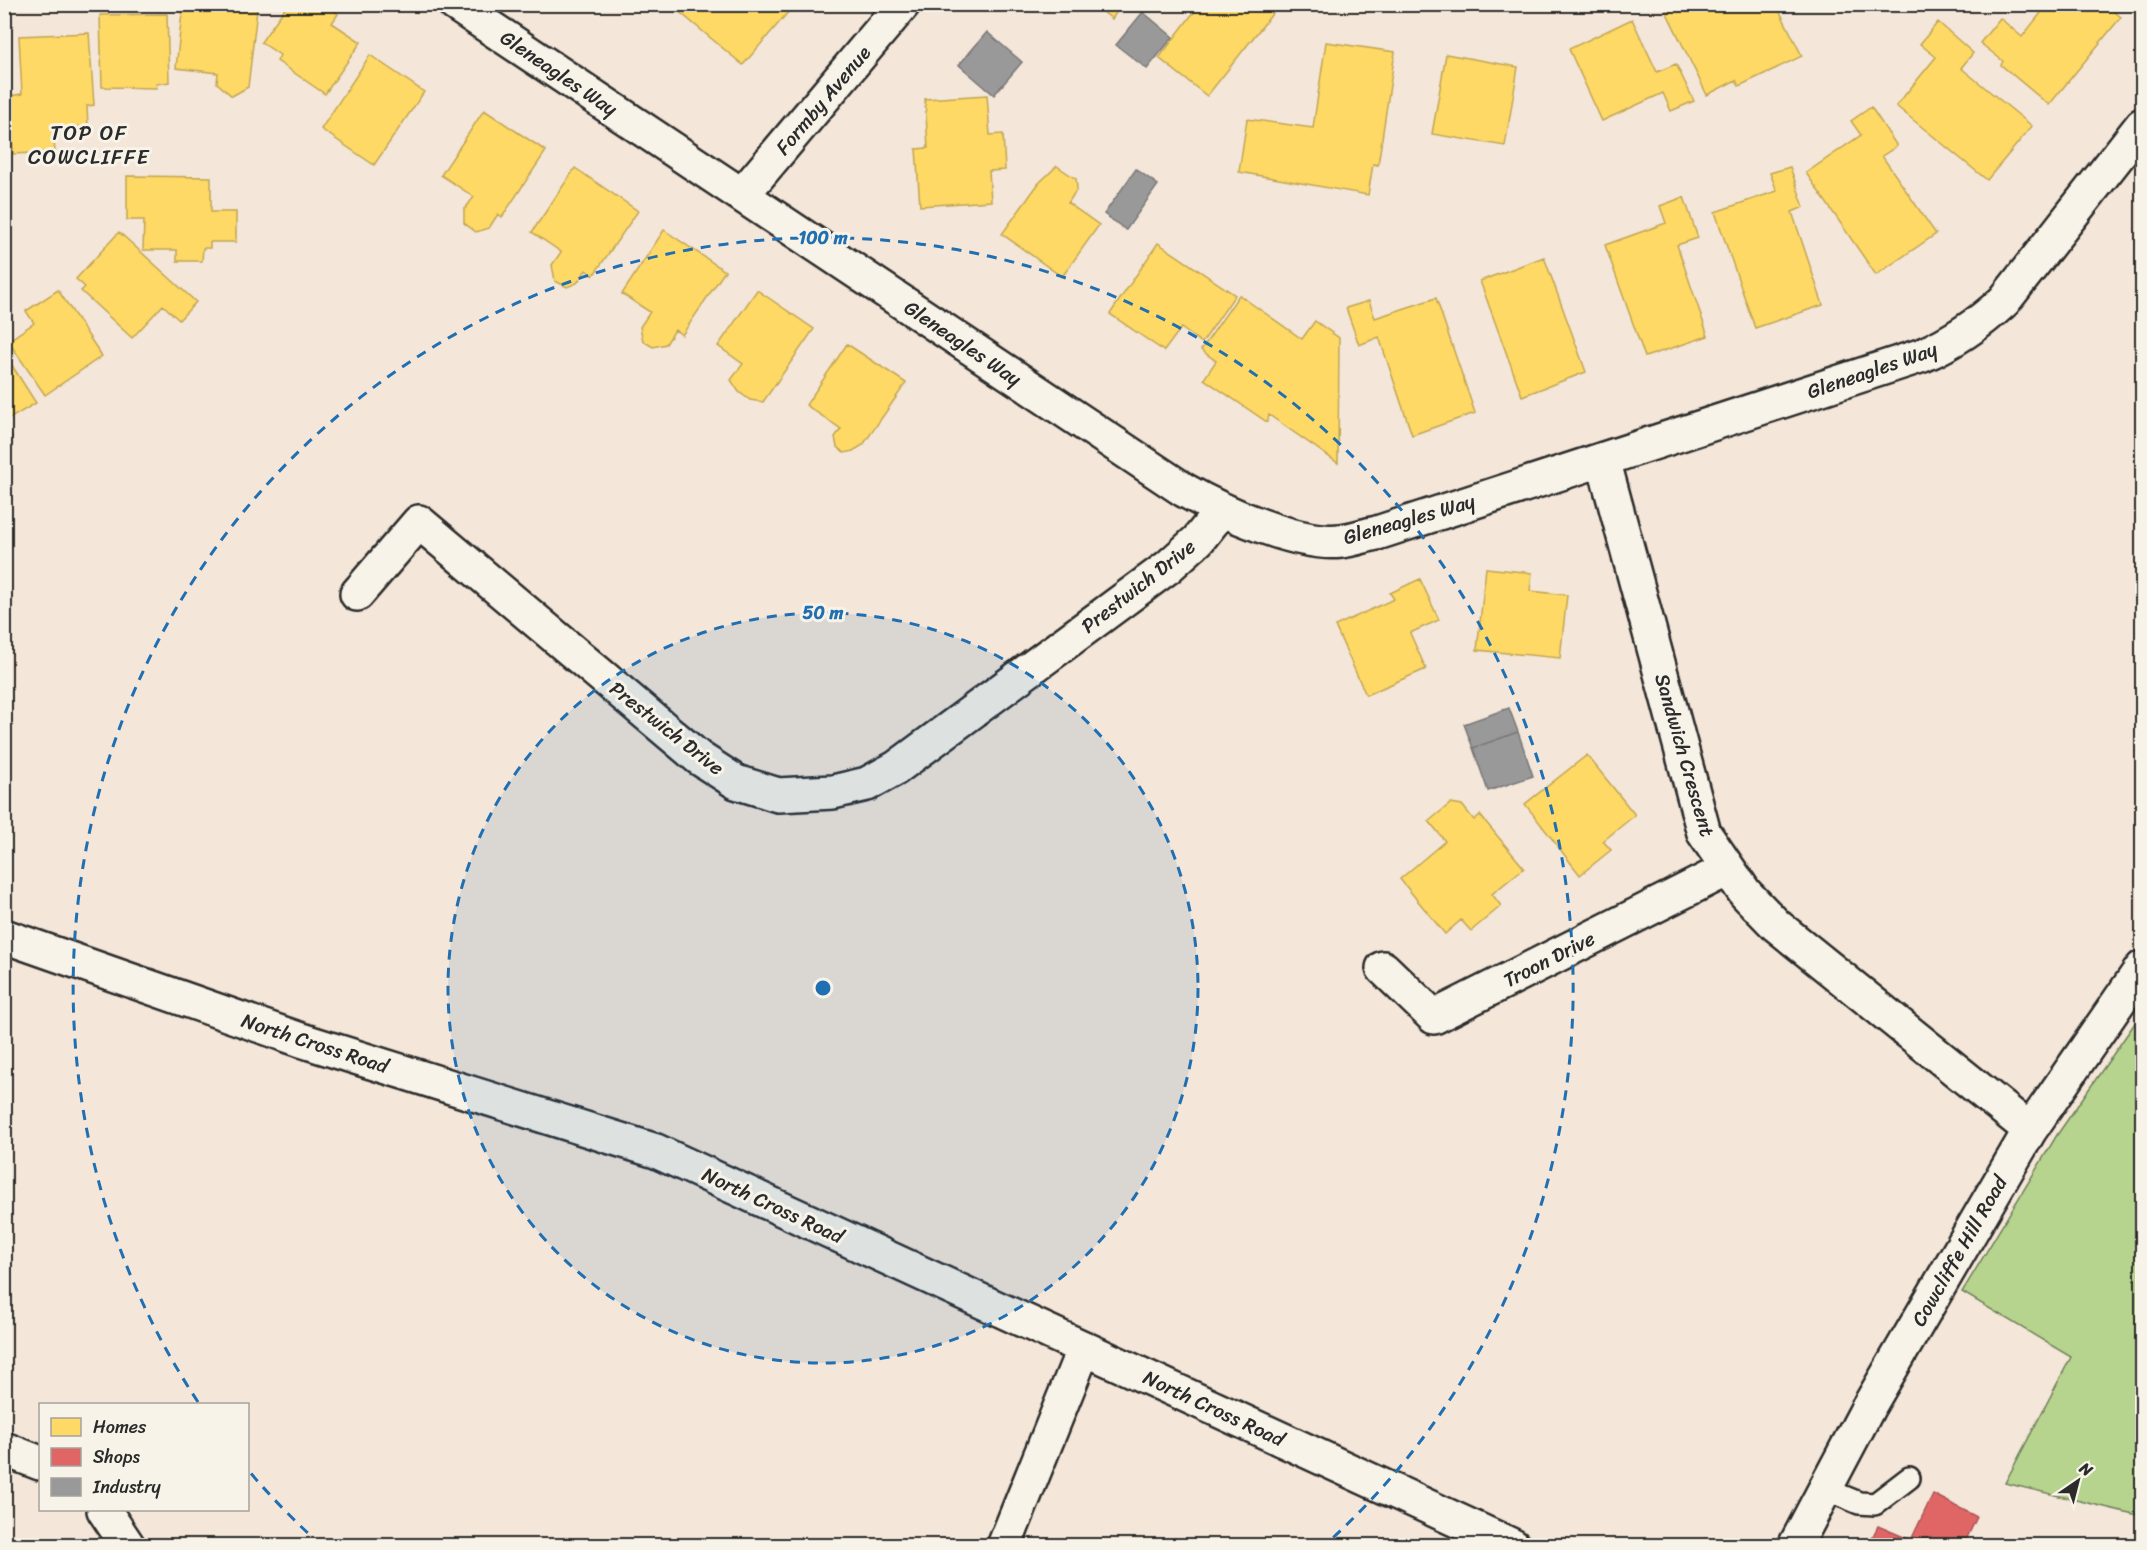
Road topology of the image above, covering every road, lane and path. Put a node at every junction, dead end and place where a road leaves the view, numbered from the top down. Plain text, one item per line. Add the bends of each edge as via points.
1 (455, 4) edge
2 (903, 4) edge
3 (2142, 125) edge
4 (742, 195) junction
5 (1603, 459) junction
6 (1221, 511) junction
7 (357, 594) dead end
8 (1728, 869) junction
9 (4, 936) edge
10 (1383, 968) dead end
11 (2142, 968) edge
12 (2030, 1130) junction
13 (1084, 1348) junction
14 (4, 1449) edge
15 (39, 1463) edge
16 (1909, 1478) dead end
17 (1825, 1489) junction
18 (105, 1511) edge
19 (128, 1545) edge
20 (1004, 1545) edge
21 (1513, 1545) edge
22 (1795, 1545) edge

1 - 4 street, Gleneagles Way
2 - 4 street, Formby Avenue
3 - 5 street, Gleneagles Way via 2004,301 1951,343
4 - 6 street, Gleneagles Way
5 - 6 street, Gleneagles Way via 1377,533 1340,541 1304,538
5 - 8 street, Sandwich Crescent via 1704,833
6 - 7 street, Prestwich Drive via 1198,540 1168,567 896,768 867,784 833,792 778,795 736,782 699,758 419,522
8 - 10 street, Troon Drive via 1434,1017
8 - 12 street, Sandwich Crescent via 1776,925
9 - 13 street, North Cross Road via 301,1040 656,1151
11 - 12 street, Cowcliffe Hill Road
12 - 17 street, Cowcliffe Hill Road
13 - 20 street
13 - 21 street, North Cross Road
14 - 15 street
16 - 17 lane via 1875,1504 1859,1503
17 - 22 street, Cowcliffe Hill Road
18 - 19 street

